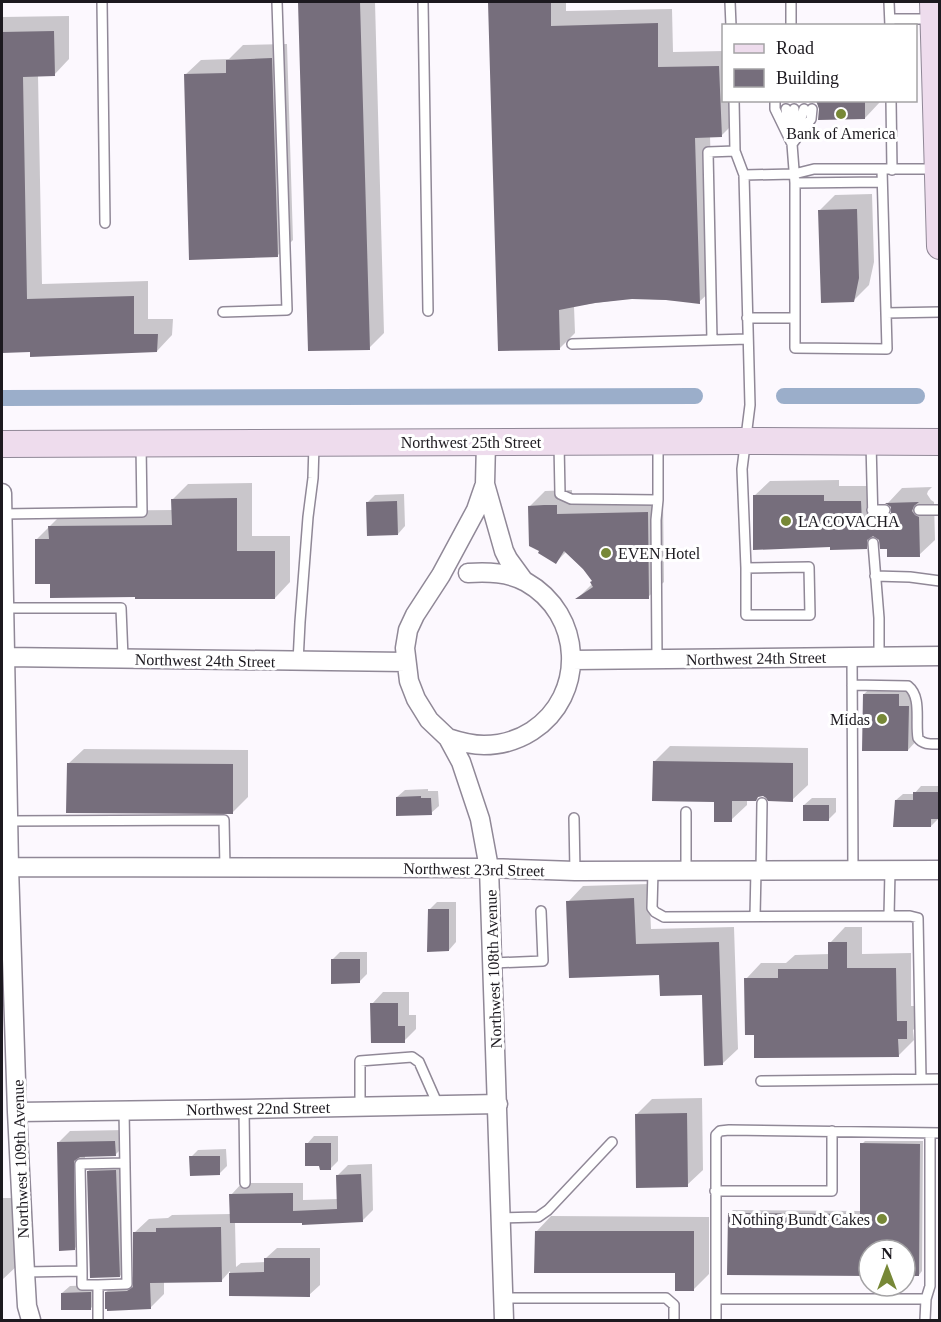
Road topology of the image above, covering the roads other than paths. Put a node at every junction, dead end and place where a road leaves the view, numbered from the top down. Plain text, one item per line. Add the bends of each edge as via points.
1 (102, 2) edge
2 (277, 2) edge
3 (423, 2) edge
4 (730, 2) edge
5 (791, 2) edge
6 (889, 2) edge
7 (933, 10) edge
8 (890, 22) edge
9 (731, 24) edge
10 (791, 24) edge
11 (734, 102) edge
12 (775, 102) edge
13 (891, 102) edge
14 (792, 144) junction
15 (735, 152) junction
16 (938, 169) edge
17 (882, 170) junction
18 (892, 170) junction
19 (744, 175) junction
20 (794, 179) junction
21 (882, 182) junction
22 (105, 224) dead end
23 (939, 246) edge
24 (428, 311) dead end
25 (223, 312) dead end
26 (939, 312) edge
27 (886, 313) junction
28 (747, 318) junction
29 (795, 318) junction
30 (748, 339) junction
31 (712, 340) junction
32 (572, 344) dead end
33 (658, 441) junction
34 (746, 441) junction
35 (871, 441) junction
36 (486, 442) junction
37 (559, 442) junction
38 (939, 442) edge
39 (141, 443) junction
40 (314, 443) junction
41 (2, 444) edge
42 (485, 484) junction
43 (2, 493) edge
44 (658, 500) junction
45 (872, 510) junction
46 (885, 510) dead end
47 (919, 510) dead end
48 (939, 510) edge
49 (2, 514) edge
50 (873, 522) dead end
51 (873, 543) dead end
52 (746, 568) junction
53 (468, 573) dead end
54 (875, 576) junction
55 (525, 581) junction
56 (939, 581) edge
57 (4, 608) junction
58 (852, 656) junction
59 (879, 656) junction
60 (939, 656) edge
61 (3, 657) edge
62 (123, 658) junction
63 (657, 659) junction
64 (572, 660) junction
65 (298, 662) junction
66 (406, 662) junction
67 (852, 685) junction
68 (448, 738) junction
69 (939, 744) edge
70 (762, 803) dead end
71 (686, 812) dead end
72 (574, 818) dead end
73 (8, 821) junction
74 (5, 867) edge
75 (225, 867) junction
76 (489, 868) junction
77 (686, 870) junction
78 (759, 870) junction
79 (939, 870) edge
80 (575, 871) junction
81 (653, 871) junction
82 (853, 871) junction
83 (890, 871) junction
84 (542, 911) dead end
85 (755, 916) junction
86 (889, 916) junction
87 (493, 963) junction
88 (939, 1078) edge
89 (921, 1079) junction
90 (761, 1081) dead end
91 (498, 1104) junction
92 (439, 1106) junction
93 (360, 1107) junction
94 (244, 1109) junction
95 (124, 1110) junction
96 (17, 1112) junction
97 (832, 1131) junction
98 (934, 1133) edge
99 (612, 1142) dead end
100 (125, 1163) junction
101 (245, 1183) dead end
102 (715, 1191) junction
103 (502, 1218) junction
104 (82, 1271) junction
105 (25, 1272) junction
106 (98, 1285) junction
107 (504, 1298) junction
108 (717, 1299) junction
109 (926, 1299) junction
110 (30, 1320) edge
111 (98, 1320) edge
112 (504, 1320) edge
113 (675, 1320) edge
114 (716, 1320) edge
115 (925, 1320) edge

1 - 22 lane
2 - 25 lane via 287,310
3 - 24 lane
4 - 9 lane
5 - 10 lane
6 - 8 lane
7 - 8 lane
7 - 16 main road
11 - 15 lane
12 - 14 lane
13 - 18 lane
14 - 14 lane via 799,109
14 - 20 lane
15 - 19 lane
15 - 31 lane via 708,152
16 - 18 lane
16 - 23 main road
17 - 18 lane
17 - 20 lane via 814,169
17 - 21 lane
19 - 20 lane
19 - 28 lane
20 - 21 lane
20 - 29 lane
21 - 27 lane
26 - 27 lane
27 - 29 lane via 886,349 795,348
28 - 29 lane
28 - 30 lane
30 - 31 lane
30 - 34 lane via 750,405
31 - 32 lane
33 - 34 main road, Northwest 25th Street
33 - 37 main road, Northwest 25th Street
33 - 44 lane
34 - 35 main road, Northwest 25th Street
34 - 52 lane via 742,468
35 - 38 main road, Northwest 25th Street
35 - 45 lane
36 - 37 main road, Northwest 25th Street
36 - 40 main road, Northwest 25th Street
36 - 42 street, Northwest 108th Avenue
37 - 44 lane via 560,494 571,499
39 - 40 main road, Northwest 25th Street
39 - 41 main road, Northwest 25th Street
39 - 49 lane via 142,512
40 - 65 lane
42 - 55 street via 504,550
42 - 66 street, Northwest 108th Avenue via 463,537 408,630
43 - 49 street, Northwest 109th Avenue
44 - 63 lane
45 - 46 lane
45 - 50 lane
47 - 48 lane
49 - 57 street, Northwest 109th Avenue
51 - 54 lane
52 - 52 lane via 809,567 810,615 746,615
53 - 55 street via 506,574
54 - 56 lane
54 - 59 lane
55 - 64 street via 541,592 564,622
57 - 61 street, Northwest 109th Avenue
57 - 62 lane via 121,608
58 - 59 street, Northwest 24th Street
58 - 63 street, Northwest 24th Street
58 - 67 lane
59 - 60 street, Northwest 24th Street
61 - 62 street, Northwest 24th Street
61 - 73 street, Northwest 109th Avenue
62 - 65 street, Northwest 24th Street
63 - 64 street, Northwest 24th Street
64 - 68 street via 563,697 539,726 505,743 486,745
65 - 66 street, Northwest 24th Street
66 - 68 street, Northwest 108th Avenue via 416,699 429,720
67 - 69 lane via 908,686 916,697 920,742
67 - 82 lane
68 - 76 street, Northwest 108th Avenue via 470,786
70 - 78 lane
71 - 77 lane
72 - 80 lane
73 - 74 street, Northwest 109th Avenue
73 - 75 lane via 224,820
74 - 75 street, Northwest 23rd Street
74 - 96 street, Northwest 109th Avenue
75 - 76 street, Northwest 23rd Street
76 - 80 street, Northwest 23rd Street
76 - 87 street, Northwest 108th Avenue
77 - 78 street, Northwest 23rd Street
77 - 81 street, Northwest 23rd Street
78 - 82 street, Northwest 23rd Street
78 - 85 lane
79 - 83 street, Northwest 23rd Street
80 - 81 street, Northwest 23rd Street
81 - 85 lane via 652,908 660,916
82 - 83 street, Northwest 23rd Street
83 - 86 lane
84 - 87 lane via 543,961
85 - 86 lane
86 - 89 lane via 916,917 918,921
87 - 91 street, Northwest 108th Avenue
88 - 89 lane
89 - 90 lane
91 - 92 street, Northwest 22nd Street
91 - 103 street, Northwest 108th Avenue
92 - 93 street, Northwest 22nd Street
92 - 93 lane via 419,1062 412,1057 360,1061
93 - 94 street, Northwest 22nd Street
94 - 95 street, Northwest 22nd Street
94 - 101 lane
95 - 96 street, Northwest 22nd Street
95 - 100 lane
96 - 105 street, Northwest 109th Avenue
97 - 98 lane
97 - 102 lane via 720,1131 716,1135
97 - 102 lane via 832,1191
98 - 109 lane via 930,1286
99 - 103 lane via 538,1217
100 - 104 lane via 80,1164
100 - 106 lane via 127,1284
102 - 108 lane
103 - 107 street, Northwest 108th Avenue
104 - 105 lane
104 - 106 lane via 82,1285
105 - 110 street, Northwest 109th Avenue
106 - 111 lane
107 - 112 street, Northwest 108th Avenue
107 - 113 lane via 666,1298 674,1305
108 - 109 lane
108 - 114 lane
109 - 115 lane

